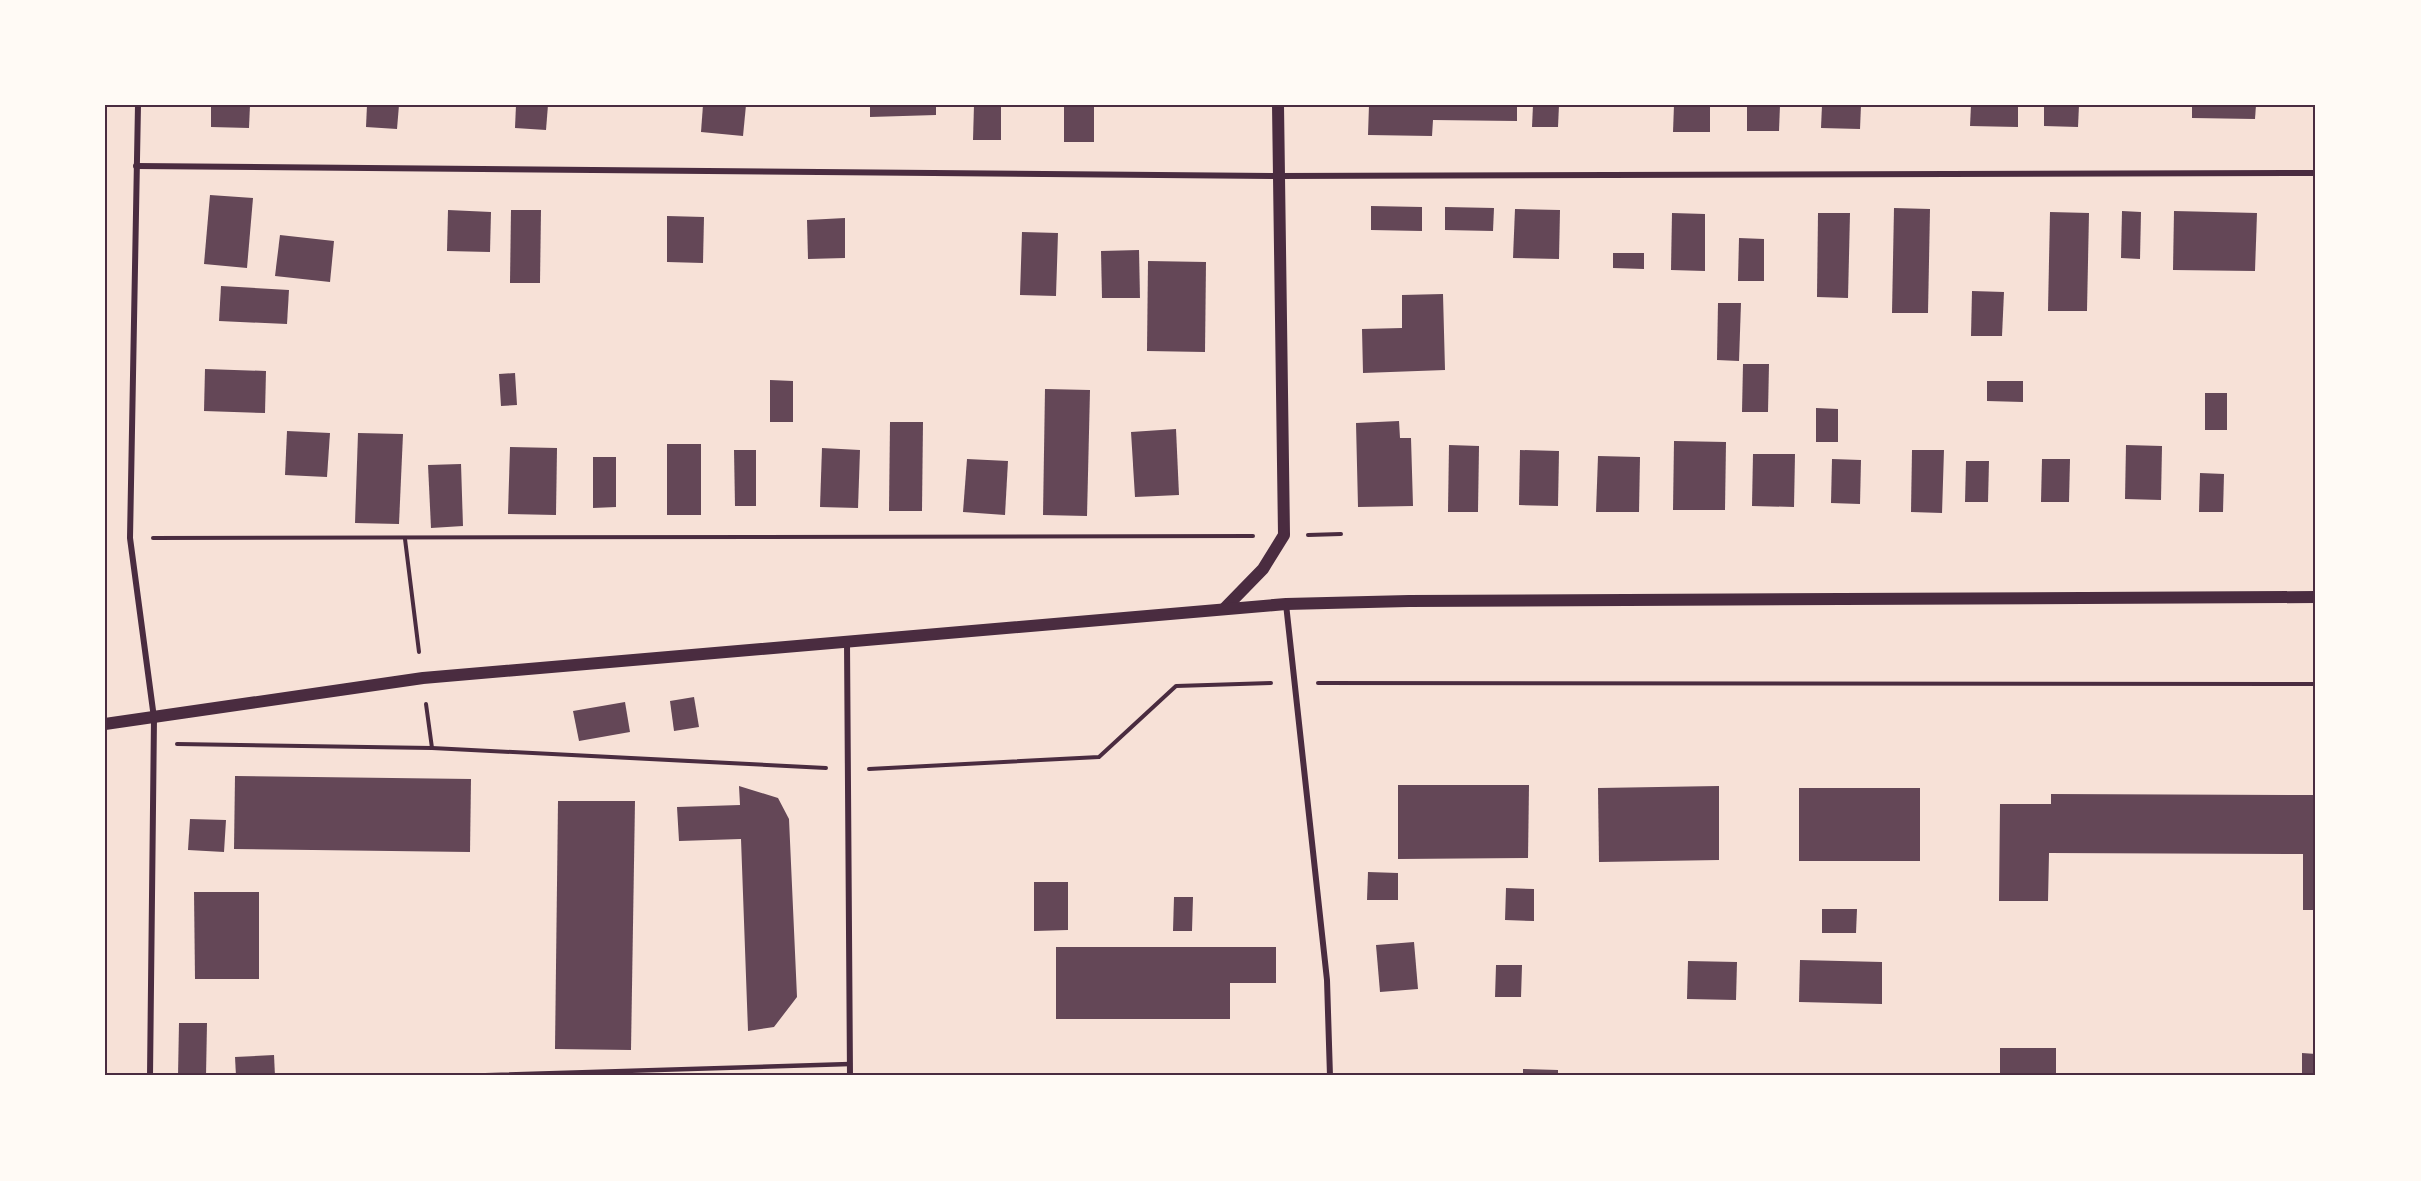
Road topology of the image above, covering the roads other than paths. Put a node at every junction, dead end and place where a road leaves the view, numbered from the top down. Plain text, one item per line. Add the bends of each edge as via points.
1 (138, 105) edge
2 (1278, 105) edge
3 (136, 166) junction
4 (2316, 173) edge
5 (1277, 176) junction
6 (2316, 597) edge
7 (1286, 604) junction
8 (1224, 609) junction
9 (847, 641) junction
10 (154, 718) junction
11 (105, 724) edge
12 (850, 1064) junction
13 (150, 1076) edge
14 (460, 1076) edge
15 (850, 1076) edge
16 (1330, 1076) edge

1 - 3 street
2 - 5 main road
3 - 5 street
3 - 10 street via 130,538
4 - 5 street
5 - 8 main road via 1284,535 1263,569
6 - 7 main road via 1409,600
7 - 8 main road
7 - 16 street via 1327,980
8 - 9 main road
9 - 10 main road via 423,678
9 - 12 street
10 - 11 main road
10 - 13 street
12 - 14 lane
12 - 15 street

